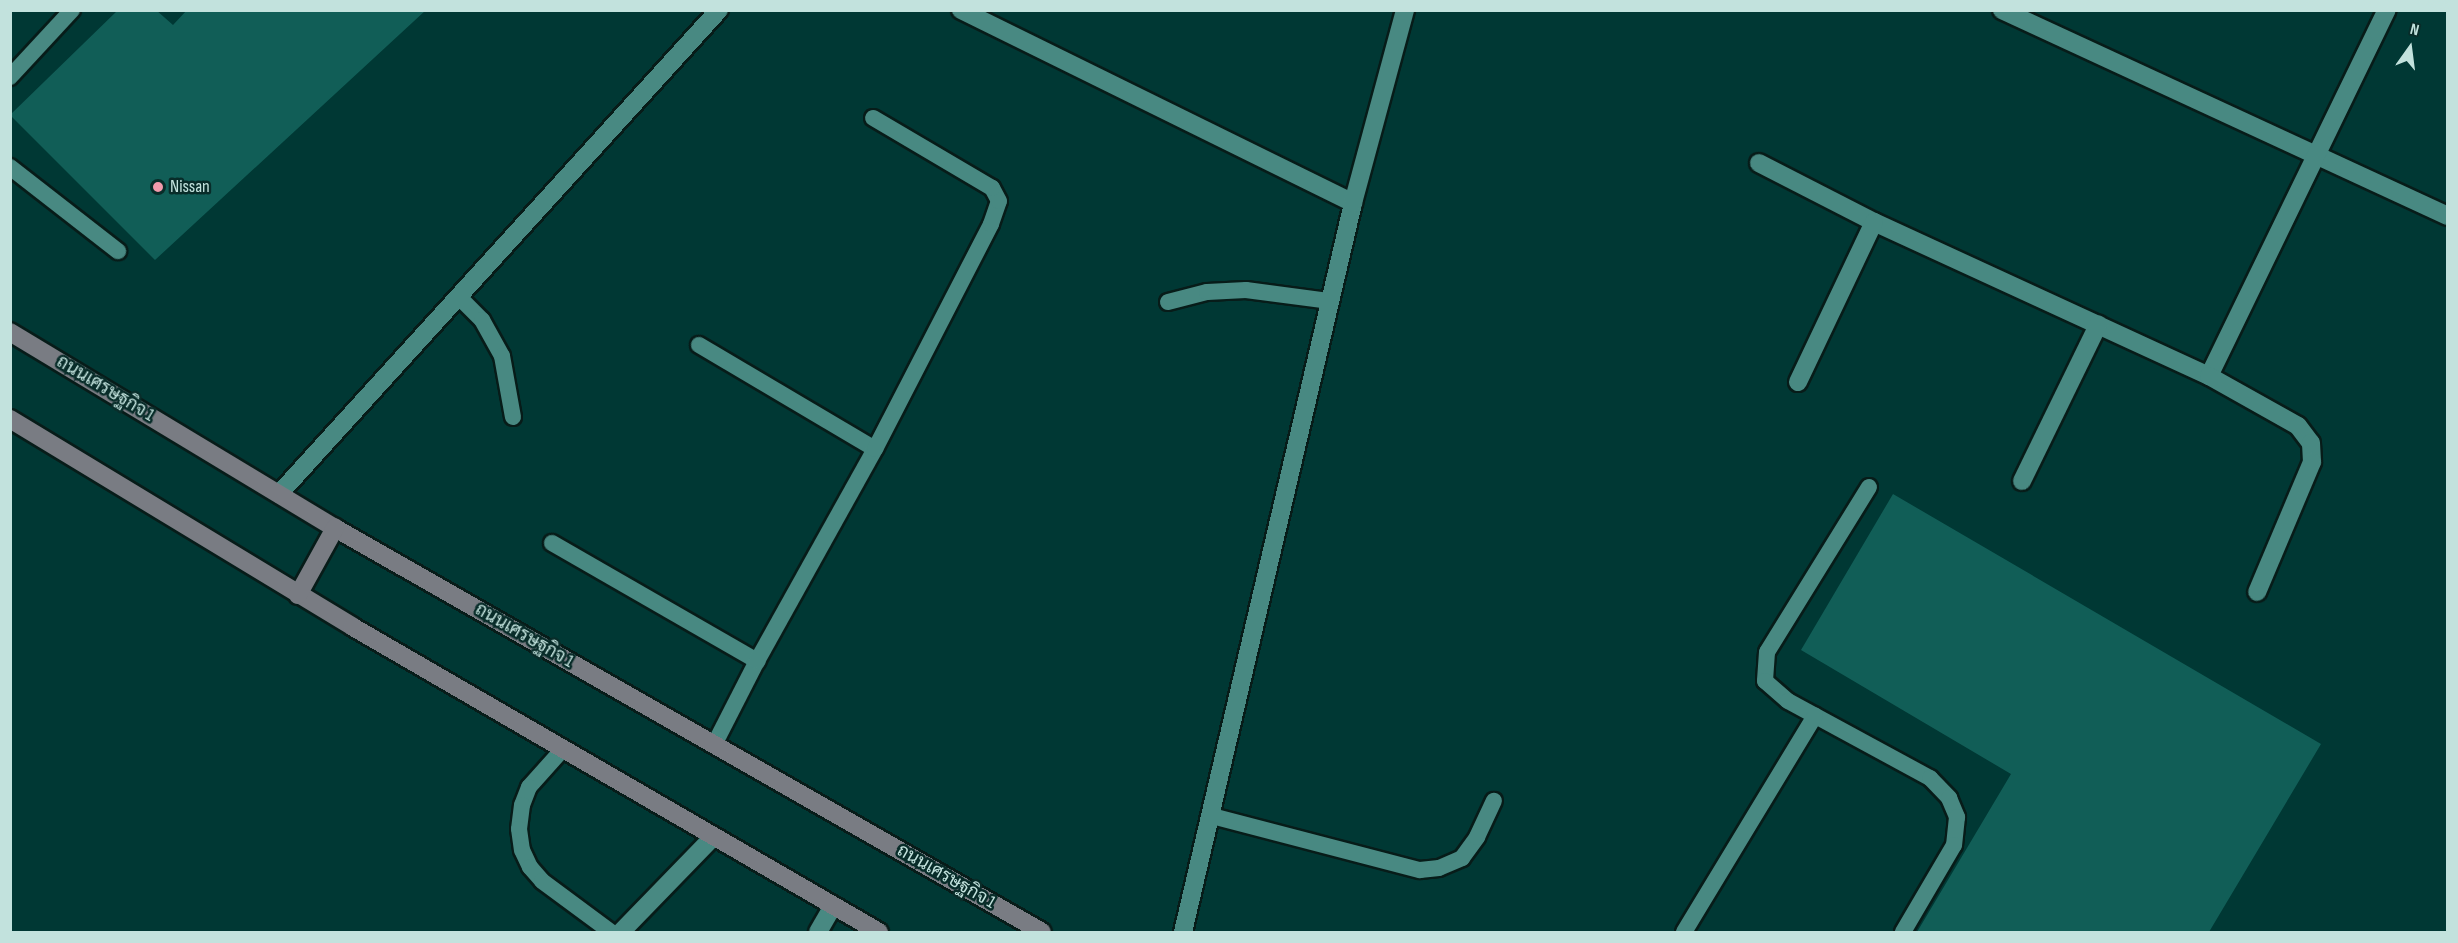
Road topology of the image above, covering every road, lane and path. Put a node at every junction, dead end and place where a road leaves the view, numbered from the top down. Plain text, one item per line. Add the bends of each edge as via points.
1 (72, 10) edge
2 (719, 10) edge
3 (961, 10) edge
4 (1405, 10) edge
5 (2002, 10) edge
6 (2387, 10) edge
7 (10, 77) edge
8 (873, 118) dead end
9 (2318, 155) junction
10 (1760, 163) dead end
11 (10, 167) edge
12 (1353, 203) junction
13 (2448, 216) edge
14 (1874, 222) junction
15 (118, 251) dead end
16 (459, 297) junction
17 (1330, 301) junction
18 (1168, 302) dead end
19 (2098, 325) junction
20 (10, 332) edge
21 (699, 345) dead end
22 (2210, 376) junction
23 (1798, 382) dead end
24 (513, 417) dead end
25 (10, 419) edge
26 (875, 449) junction
27 (2022, 481) dead end
28 (1869, 487) dead end
29 (279, 494) junction
30 (335, 528) junction
31 (552, 543) dead end
32 (2257, 592) dead end
33 (298, 595) junction
34 (757, 661) junction
35 (1815, 716) junction
36 (714, 745) junction
37 (563, 749) junction
38 (1494, 801) dead end
39 (1212, 816) junction
40 (713, 837) junction
41 (833, 906) junction
42 (611, 933) edge
43 (621, 933) edge
44 (818, 933) edge
45 (879, 933) edge
46 (1042, 933) edge
47 (1183, 933) edge
48 (1684, 933) edge
49 (1903, 933) edge

1 - 7 lane
2 - 16 street
3 - 12 street
4 - 12 street
5 - 9 street
6 - 9 street
8 - 26 lane via 992,188 999,201 991,224
9 - 13 street
9 - 22 street
10 - 14 street
11 - 15 lane
12 - 17 street
14 - 19 street
14 - 23 street
16 - 24 lane via 495,340 502,356
16 - 29 street
17 - 18 lane via 1245,290 1207,292
17 - 39 street
19 - 22 street
19 - 27 street
20 - 29 main road, ถนนเศรษฐกิจ 1
21 - 26 lane
22 - 32 street via 2298,426 2311,443 2312,462
25 - 33 main road
26 - 34 lane
28 - 35 lane via 1767,652 1765,681 1788,701
29 - 30 main road, ถนนเศรษฐกิจ 1
30 - 33 main road
30 - 36 main road, ถนนเศรษฐกิจ 1
31 - 34 lane
33 - 37 main road
34 - 36 lane
35 - 48 lane
35 - 49 lane via 1929,778 1949,798 1957,817 1953,845
36 - 46 main road, ถนนเศรษฐกิจ 1
37 - 40 main road
37 - 42 lane via 529,788 522,805 522,850 542,881
38 - 39 lane via 1462,858 1439,868 1420,870
39 - 47 street
40 - 41 main road
40 - 43 street
41 - 44 street
41 - 45 main road

